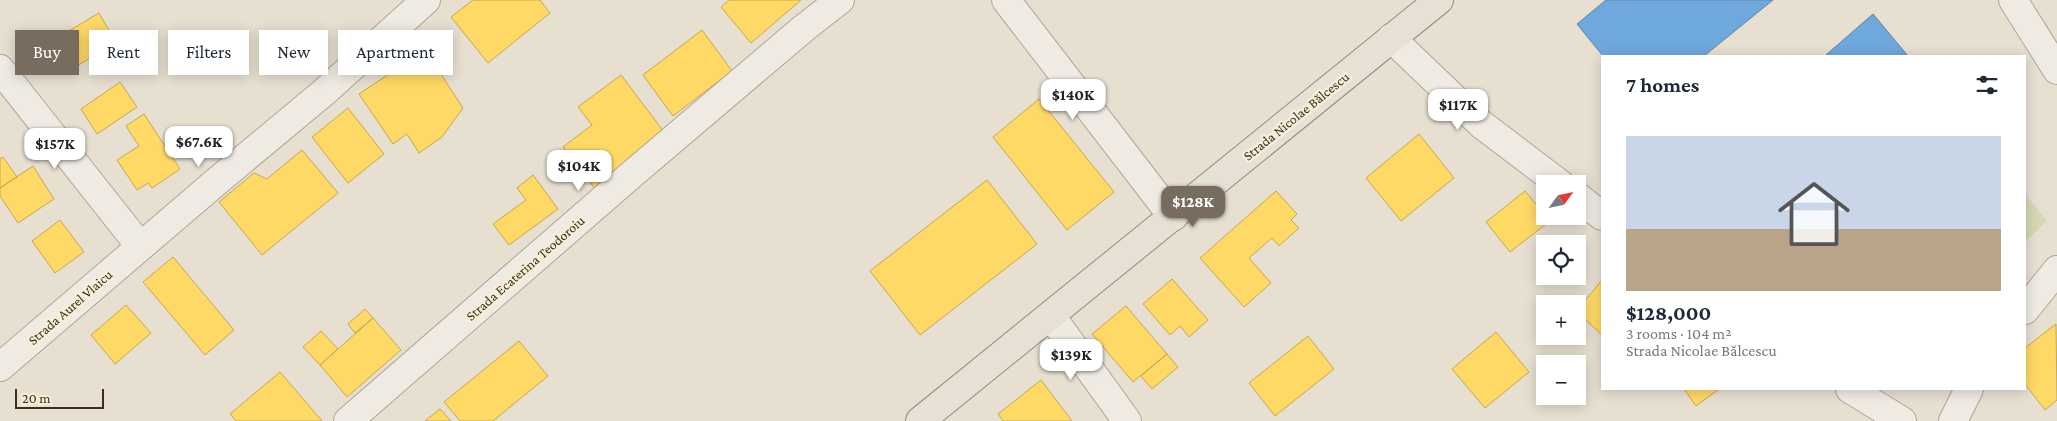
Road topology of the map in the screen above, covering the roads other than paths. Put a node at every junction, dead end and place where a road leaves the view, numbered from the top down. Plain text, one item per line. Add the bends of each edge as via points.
1 (426, 0) edge
2 (840, 0) edge
3 (1006, 0) edge
4 (1439, 0) edge
5 (2013, 0) edge
6 (1391, 38) junction
7 (0, 70) edge
8 (2057, 70) edge
9 (1548, 175) edge
10 (1586, 203) edge
11 (1601, 215) edge
12 (1173, 217) junction
13 (140, 246) junction
14 (2057, 270) edge
15 (2026, 309) edge
16 (1051, 316) junction
17 (0, 367) edge
18 (1852, 390) edge
19 (1968, 390) edge
20 (348, 421) edge
21 (920, 421) edge
22 (1127, 421) edge
23 (1902, 421) edge
24 (1953, 421) edge

1 - 13 street, Strada Aurel Vlaicu via 323,92
2 - 20 street, Strada Ecaterina Teodoroiu via 631,175
3 - 12 street
4 - 6 main road, Strada Nicolae Bălcescu
5 - 8 street
6 - 9 street via 1481,124
6 - 12 main road, Strada Nicolae Bălcescu
7 - 13 street
10 - 11 street
12 - 16 main road, Strada Nicolae Bălcescu
13 - 17 street, Strada Aurel Vlaicu
14 - 15 street
16 - 21 main road, Strada Nicolae Bălcescu
16 - 22 street
18 - 23 street
19 - 24 street

